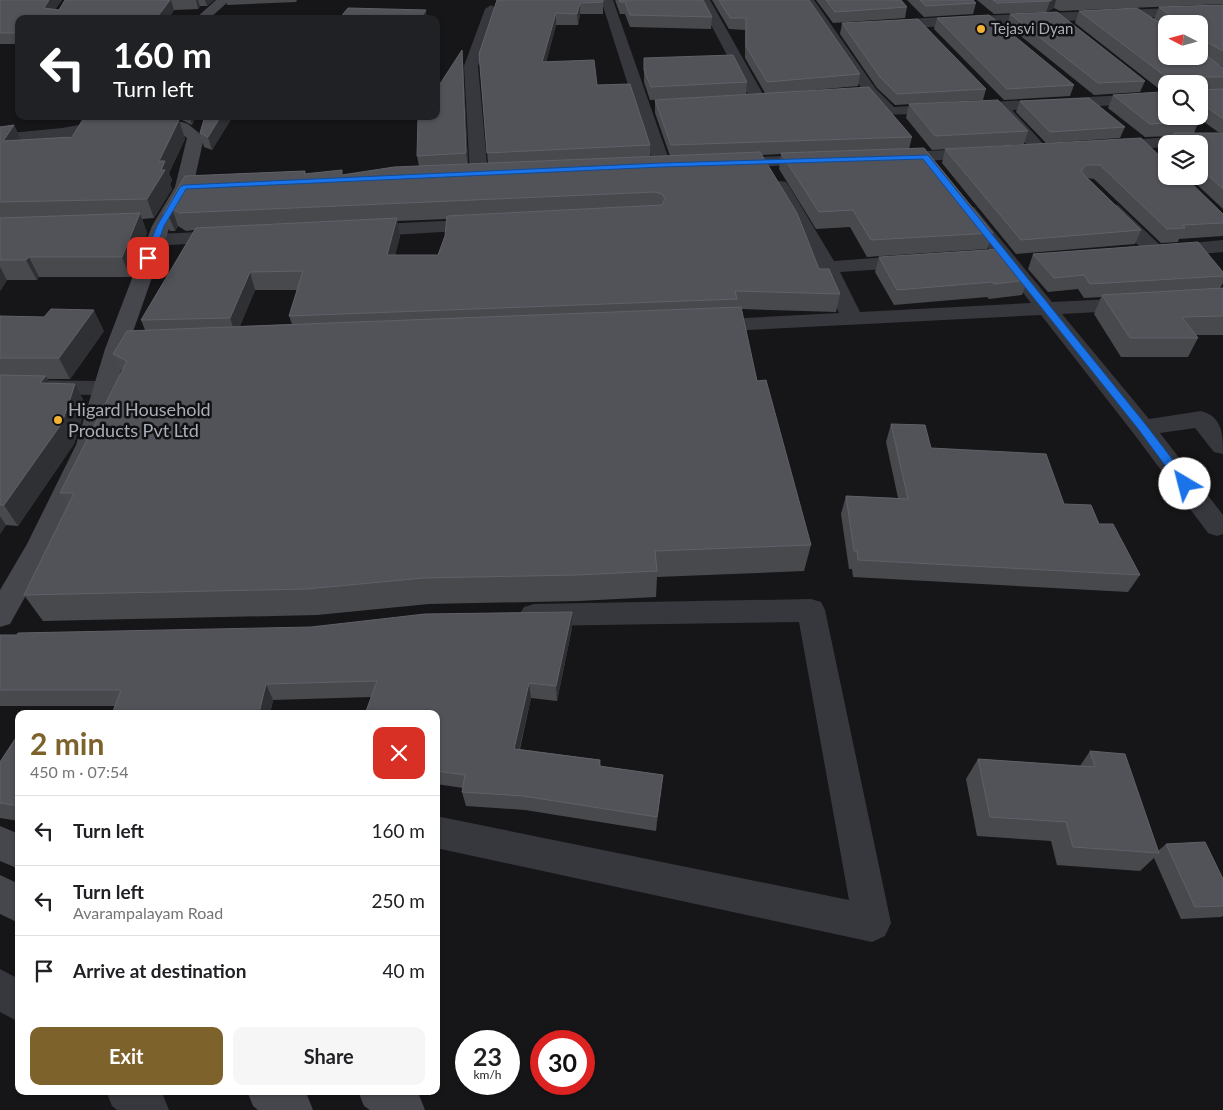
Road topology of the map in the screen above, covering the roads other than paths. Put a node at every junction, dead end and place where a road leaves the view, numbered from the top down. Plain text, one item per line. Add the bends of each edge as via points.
1 (224, 0) edge
2 (607, 0) edge
3 (704, 0) edge
4 (808, 0) edge
5 (1188, 0) edge
6 (974, 6) edge
7 (1044, 6) edge
8 (491, 9) dead end
9 (1223, 10) edge
10 (908, 11) dead end
11 (1207, 11) junction
12 (1136, 14) junction
13 (206, 15) edge
14 (1059, 18) junction
15 (989, 19) junction
16 (920, 22) junction
17 (1223, 22) edge
18 (874, 25) edge
19 (1151, 25) edge
20 (846, 27) edge
21 (827, 29) junction
22 (1074, 30) edge
23 (1004, 32) edge
24 (933, 36) edge
25 (1143, 86) edge
26 (1075, 90) edge
27 (871, 92) junction
28 (986, 92) edge
29 (852, 94) edge
30 (1158, 96) edge
31 (778, 100) edge
32 (1158, 100) edge
33 (759, 101) junction
34 (1089, 102) junction
35 (720, 103) edge
36 (661, 106) edge
37 (999, 106) junction
38 (641, 107) junction
39 (890, 112) junction
40 (104, 120) edge
41 (1111, 120) edge
42 (1196, 125) edge
43 (902, 127) edge
44 (1126, 132) edge
45 (0, 139) edge
46 (1219, 140) edge
47 (913, 142) edge
48 (1140, 144) junction
49 (1091, 147) edge
50 (1061, 149) edge
51 (1041, 150) junction
52 (1022, 151) edge
53 (993, 153) edge
54 (1153, 156) edge
55 (925, 157) junction
56 (878, 158) edge
57 (831, 160) edge
58 (765, 162) junction
59 (709, 163) edge
60 (680, 164) edge
61 (662, 165) junction
62 (614, 167) edge
63 (937, 172) edge
64 (498, 174) edge
65 (459, 175) edge
66 (479, 175) junction
67 (955, 195) edge
68 (1101, 197) edge
69 (504, 224) edge
70 (152, 231) junction
71 (345, 231) edge
72 (245, 236) edge
73 (1223, 246) edge
74 (1156, 252) junction
75 (1126, 254) edge
76 (999, 258) junction
77 (936, 260) edge
78 (1028, 260) dead end
79 (828, 267) junction
80 (1154, 303) edge
81 (1046, 310) junction
82 (853, 320) junction
83 (685, 327) edge
84 (0, 387) edge
85 (103, 388) junction
86 (1143, 428) junction
87 (1223, 446) edge
88 (1217, 526) dead end
89 (508, 615) edge
90 (7, 629) edge
91 (440, 833) edge
92 (0, 843) edge
93 (15, 850) edge
94 (0, 894) edge
95 (15, 903) edge
96 (0, 989) edge
97 (15, 999) edge
98 (131, 1095) edge
99 (273, 1095) edge
100 (384, 1095) edge
101 (148, 1110) edge
102 (292, 1110) edge
103 (404, 1110) edge

1 - 13 street
2 - 38 street
3 - 33 street
4 - 21 street
5 - 11 street
6 - 15 street
7 - 14 street
8 - 66 street via 471,66
9 - 11 street
10 - 16 street
11 - 12 street
11 - 17 street
12 - 14 street
12 - 19 street
14 - 15 street
14 - 22 street
15 - 16 street
15 - 23 street
16 - 18 street
16 - 24 street
20 - 21 street
21 - 27 street
25 - 30 street
26 - 34 street
27 - 29 street
27 - 39 street
28 - 37 street
31 - 33 street
32 - 34 street
33 - 35 street
34 - 37 street
34 - 41 street
36 - 38 street
37 - 39 street
37 - 51 street
38 - 61 street
39 - 43 street
40 - 45 street via 62,133
40 - 70 street via 182,127 196,137 194,187
42 - 46 street
44 - 48 street
46 - 48 street
47 - 55 street
48 - 49 street
48 - 54 street
50 - 51 street
51 - 52 street
53 - 55 street
55 - 56 street
55 - 63 street
57 - 58 street
58 - 59 street
58 - 79 street
60 - 61 street
61 - 62 street
64 - 66 street
65 - 66 street
67 - 76 street
68 - 74 street
69 - 71 street
70 - 72 street
70 - 85 street via 125,349
73 - 74 street
74 - 75 street
76 - 78 street
76 - 81 street
77 - 79 street
79 - 82 street
80 - 81 street
81 - 82 street
81 - 86 street
82 - 83 street
84 - 85 street
85 - 90 street via 88,445 40,545
86 - 87 street via 1201,419
86 - 88 street
89 - 91 street via 811,610 872,923
92 - 93 street
94 - 95 street
96 - 97 street
98 - 101 street
99 - 102 street
100 - 103 street

